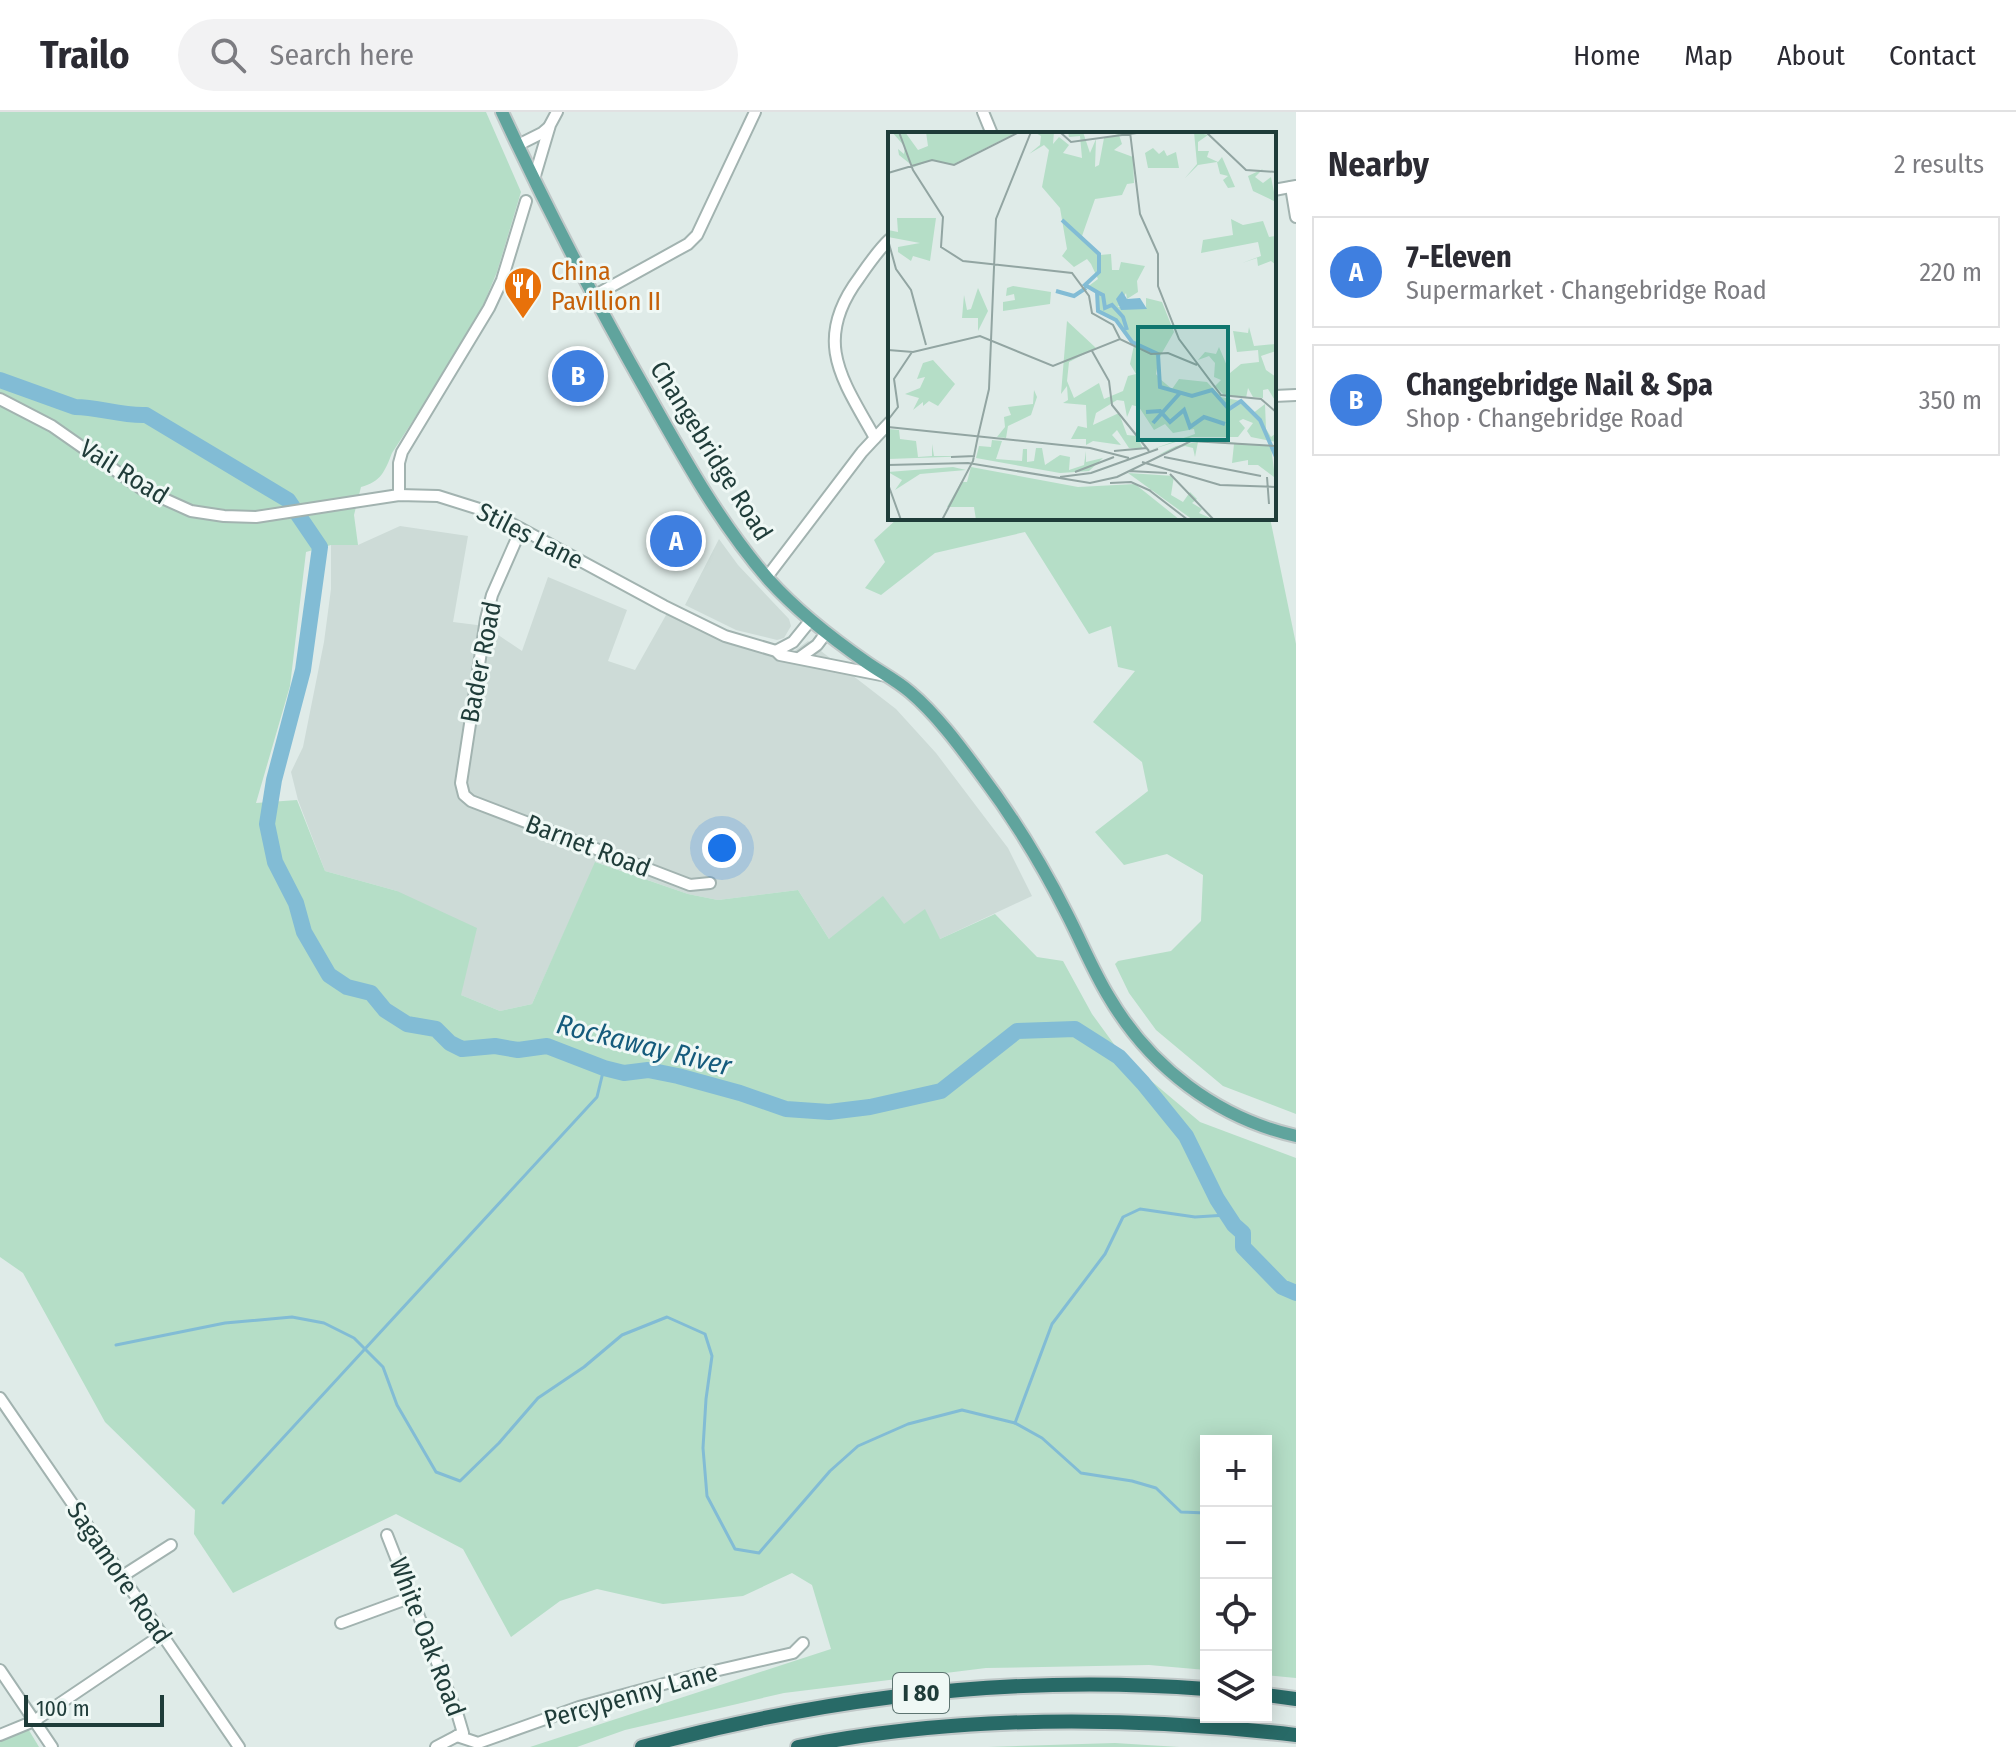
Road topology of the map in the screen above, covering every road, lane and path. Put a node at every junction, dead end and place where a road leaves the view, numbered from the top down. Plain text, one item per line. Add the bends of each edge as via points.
1 (502, 112) edge
2 (557, 112) edge
3 (755, 112) edge
4 (983, 112) edge
5 (550, 125) junction
6 (991, 132) edge
7 (518, 145) junction
8 (534, 179) junction
9 (1294, 187) edge
10 (526, 201) dead end
11 (1296, 217) edge
12 (888, 242) edge
13 (592, 297) junction
14 (1296, 395) edge
15 (1276, 396) edge
16 (0, 399) edge
17 (888, 424) edge
18 (875, 438) junction
19 (399, 495) junction
20 (521, 529) junction
21 (767, 577) junction
22 (810, 621) junction
23 (826, 633) junction
24 (776, 651) junction
25 (799, 658) junction
26 (887, 676) junction
27 (469, 799) joint
28 (710, 883) dead end
29 (1296, 1136) edge
30 (0, 1398) edge
31 (387, 1535) dead end
32 (171, 1545) dead end
33 (121, 1577) junction
34 (412, 1597) junction
35 (341, 1623) dead end
36 (160, 1636) junction
37 (803, 1643) dead end
38 (0, 1670) edge
39 (1200, 1689) edge
40 (1272, 1696) edge
41 (1296, 1699) edge
42 (34, 1721) junction
43 (0, 1735) edge
44 (1296, 1735) edge
45 (457, 1736) junction
46 (52, 1747) edge
47 (239, 1747) edge
48 (436, 1747) edge
49 (642, 1747) edge
50 (798, 1747) edge

1 - 7 main road, Changebridge Road
2 - 5 street
3 - 13 street via 697,235
4 - 6 street
5 - 7 street
5 - 8 street
7 - 8 main road, Changebridge Road
8 - 13 main road, Changebridge Road
9 - 11 street
10 - 19 street via 489,308 402,452
12 - 18 street via 846,296 834,332 839,370
13 - 21 main road, Changebridge Road via 716,511
14 - 15 street
16 - 19 street, Vail Road via 52,426 142,489 191,511 269,516
17 - 18 street
18 - 21 street
19 - 20 street, Stiles Lane via 438,496 471,505
20 - 24 street, Stiles Lane via 690,620
20 - 27 street, Bader Road via 486,619 461,783
21 - 22 main road, Changebridge Road
22 - 23 main road, Changebridge Road
22 - 24 street via 793,642
23 - 25 street
23 - 26 main road, Changebridge Road
24 - 25 street, Stiles Lane
25 - 26 street, Stiles Lane
26 - 29 main road, Changebridge Road via 929,711 1010,815 1109,998 1138,1040 1174,1076 1215,1105
27 - 28 street, Barnet Road via 690,885
30 - 33 street, Sagamore Road
31 - 34 street, White Oak Road
32 - 33 street
33 - 36 street, Sagamore Road
34 - 35 street
34 - 45 street, White Oak Road via 458,1716 463,1733
36 - 42 street
36 - 47 street, Sagamore Road
37 - 45 street, Percypenny Lane via 793,1653 579,1707 487,1741 471,1743
38 - 42 street
39 - 49 highway, I 80 via 1081,1684 940,1691 801,1710
40 - 41 highway
42 - 43 street
42 - 46 street
44 - 50 highway, I 80 via 1184,1724 1046,1721 932,1728
45 - 48 street

